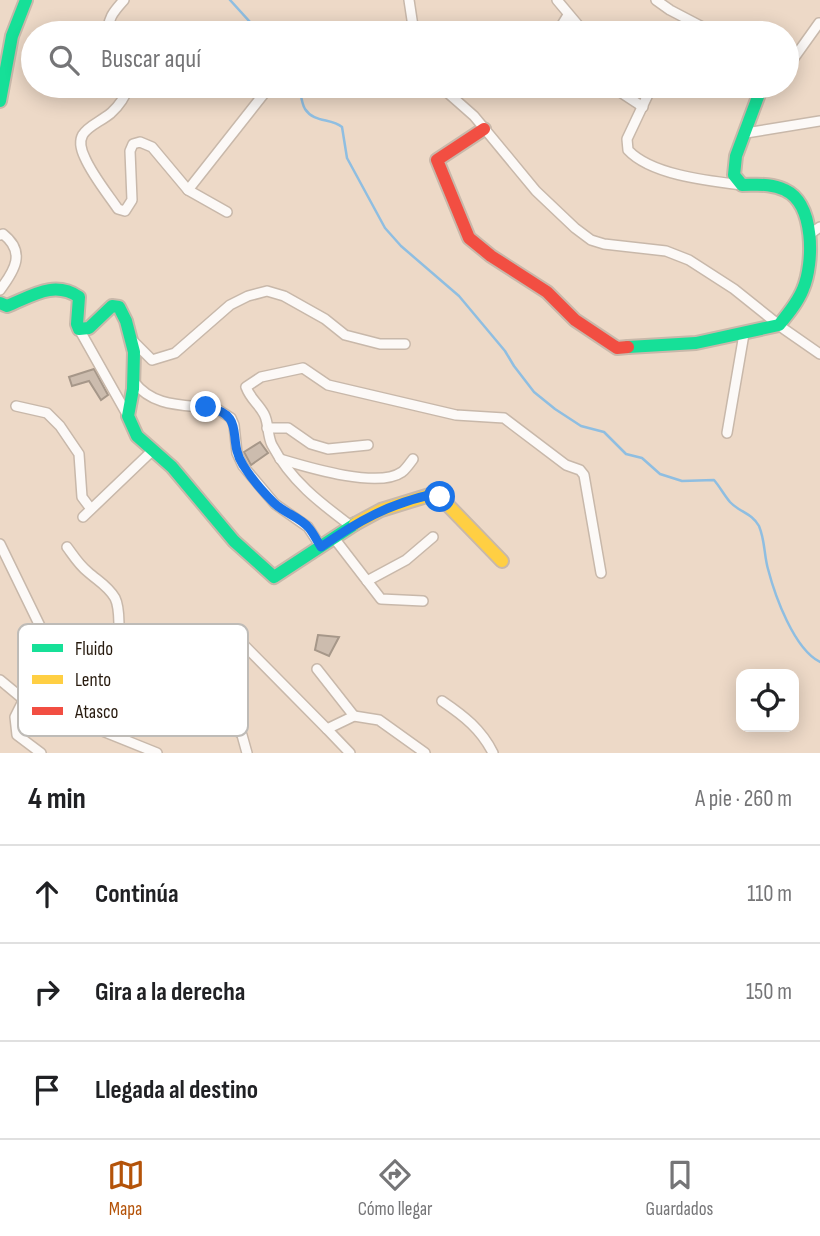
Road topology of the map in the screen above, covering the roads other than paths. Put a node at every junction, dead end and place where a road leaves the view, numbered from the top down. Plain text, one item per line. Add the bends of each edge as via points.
1 (26, 0) edge
2 (124, 0) edge
3 (409, 0) edge
4 (656, 0) edge
5 (559, 1) edge
6 (568, 15) junction
7 (109, 21) edge
8 (412, 21) edge
9 (564, 21) edge
10 (575, 21) edge
11 (691, 21) edge
12 (819, 23) edge
13 (799, 51) edge
14 (1, 95) edge
15 (125, 98) edge
16 (261, 98) edge
17 (454, 98) edge
18 (629, 98) edge
19 (647, 98) edge
20 (758, 98) edge
21 (643, 107) junction
22 (820, 121) edge
23 (484, 129) junction
24 (746, 133) junction
25 (742, 185) junction
26 (188, 190) junction
27 (227, 212) dead end
28 (815, 231) edge
29 (0, 235) edge
30 (813, 271) edge
31 (0, 290) edge
32 (0, 303) edge
33 (779, 326) junction
34 (79, 329) junction
35 (744, 334) junction
36 (130, 337) junction
37 (405, 344) dead end
38 (820, 354) edge
39 (133, 382) junction
40 (16, 406) dead end
41 (128, 416) junction
42 (267, 428) junction
43 (727, 433) dead end
44 (368, 445) dead end
45 (153, 450) junction
46 (280, 459) junction
47 (413, 459) dead end
48 (91, 509) junction
49 (83, 517) dead end
50 (351, 526) junction
51 (433, 537) dead end
52 (334, 538) junction
53 (0, 544) edge
54 (67, 547) dead end
55 (321, 547) junction
56 (502, 561) dead end
57 (601, 573) dead end
58 (367, 581) junction
59 (423, 601) dead end
60 (38, 624) edge
61 (120, 624) edge
62 (248, 649) edge
63 (317, 670) dead end
64 (0, 680) edge
65 (18, 695) edge
66 (442, 701) dead end
67 (18, 710) edge
68 (354, 716) junction
69 (327, 729) junction
70 (18, 736) edge
71 (18, 736) edge
72 (114, 736) edge
73 (242, 736) edge
74 (41, 753) edge
75 (156, 753) edge
76 (247, 753) edge
77 (350, 753) edge
78 (425, 753) edge
79 (493, 753) edge

1 - 14 street via 7,56
2 - 7 street
3 - 8 street
4 - 11 street
5 - 6 street
6 - 9 street
6 - 10 street
12 - 13 street
15 - 26 street via 86,129 81,139 84,157 118,209 125,211 132,200 130,151 140,142 152,147
16 - 26 street
17 - 23 street
18 - 21 street
19 - 21 street
20 - 24 street
21 - 25 street via 627,139 633,156 705,180
22 - 24 street
23 - 33 street via 536,191 591,240 666,251 690,260
23 - 35 street via 438,160 469,238 491,256 547,292 575,320 617,348 696,343
24 - 25 street via 733,168
25 - 28 street via 777,186 789,193
26 - 27 street
28 - 30 street
29 - 31 street via 13,242 18,255
30 - 33 street
32 - 34 street via 7,306 57,286 71,290 79,297
33 - 35 street
33 - 38 street
34 - 36 street via 89,328 112,306 119,307
34 - 41 street
35 - 43 street
36 - 37 street via 152,360 175,353 230,305 267,291 325,319 345,335 380,344
36 - 39 street
39 - 41 street
39 - 55 street via 153,400 225,413 234,425 243,466 275,504 308,527
40 - 48 street via 47,413 60,426 79,454 82,497
41 - 45 street via 137,436
42 - 44 street via 288,428 328,449
42 - 46 street
42 - 57 street via 264,414 246,387 261,377 303,368 328,385 351,391 456,415 504,418 584,475
45 - 48 street
45 - 55 street via 234,541 274,578
46 - 47 street via 373,479 401,473
46 - 50 street via 312,497
48 - 49 street
50 - 52 street
50 - 56 street via 381,510 433,494
51 - 58 street via 407,560
52 - 55 street
52 - 58 street
53 - 60 street
54 - 61 street via 115,598
58 - 59 street via 381,599
62 - 69 street
63 - 68 street
64 - 65 street
66 - 79 street via 484,735
67 - 70 street
68 - 69 street
68 - 78 street via 379,720
69 - 77 street
71 - 74 street
72 - 75 street
73 - 76 street

